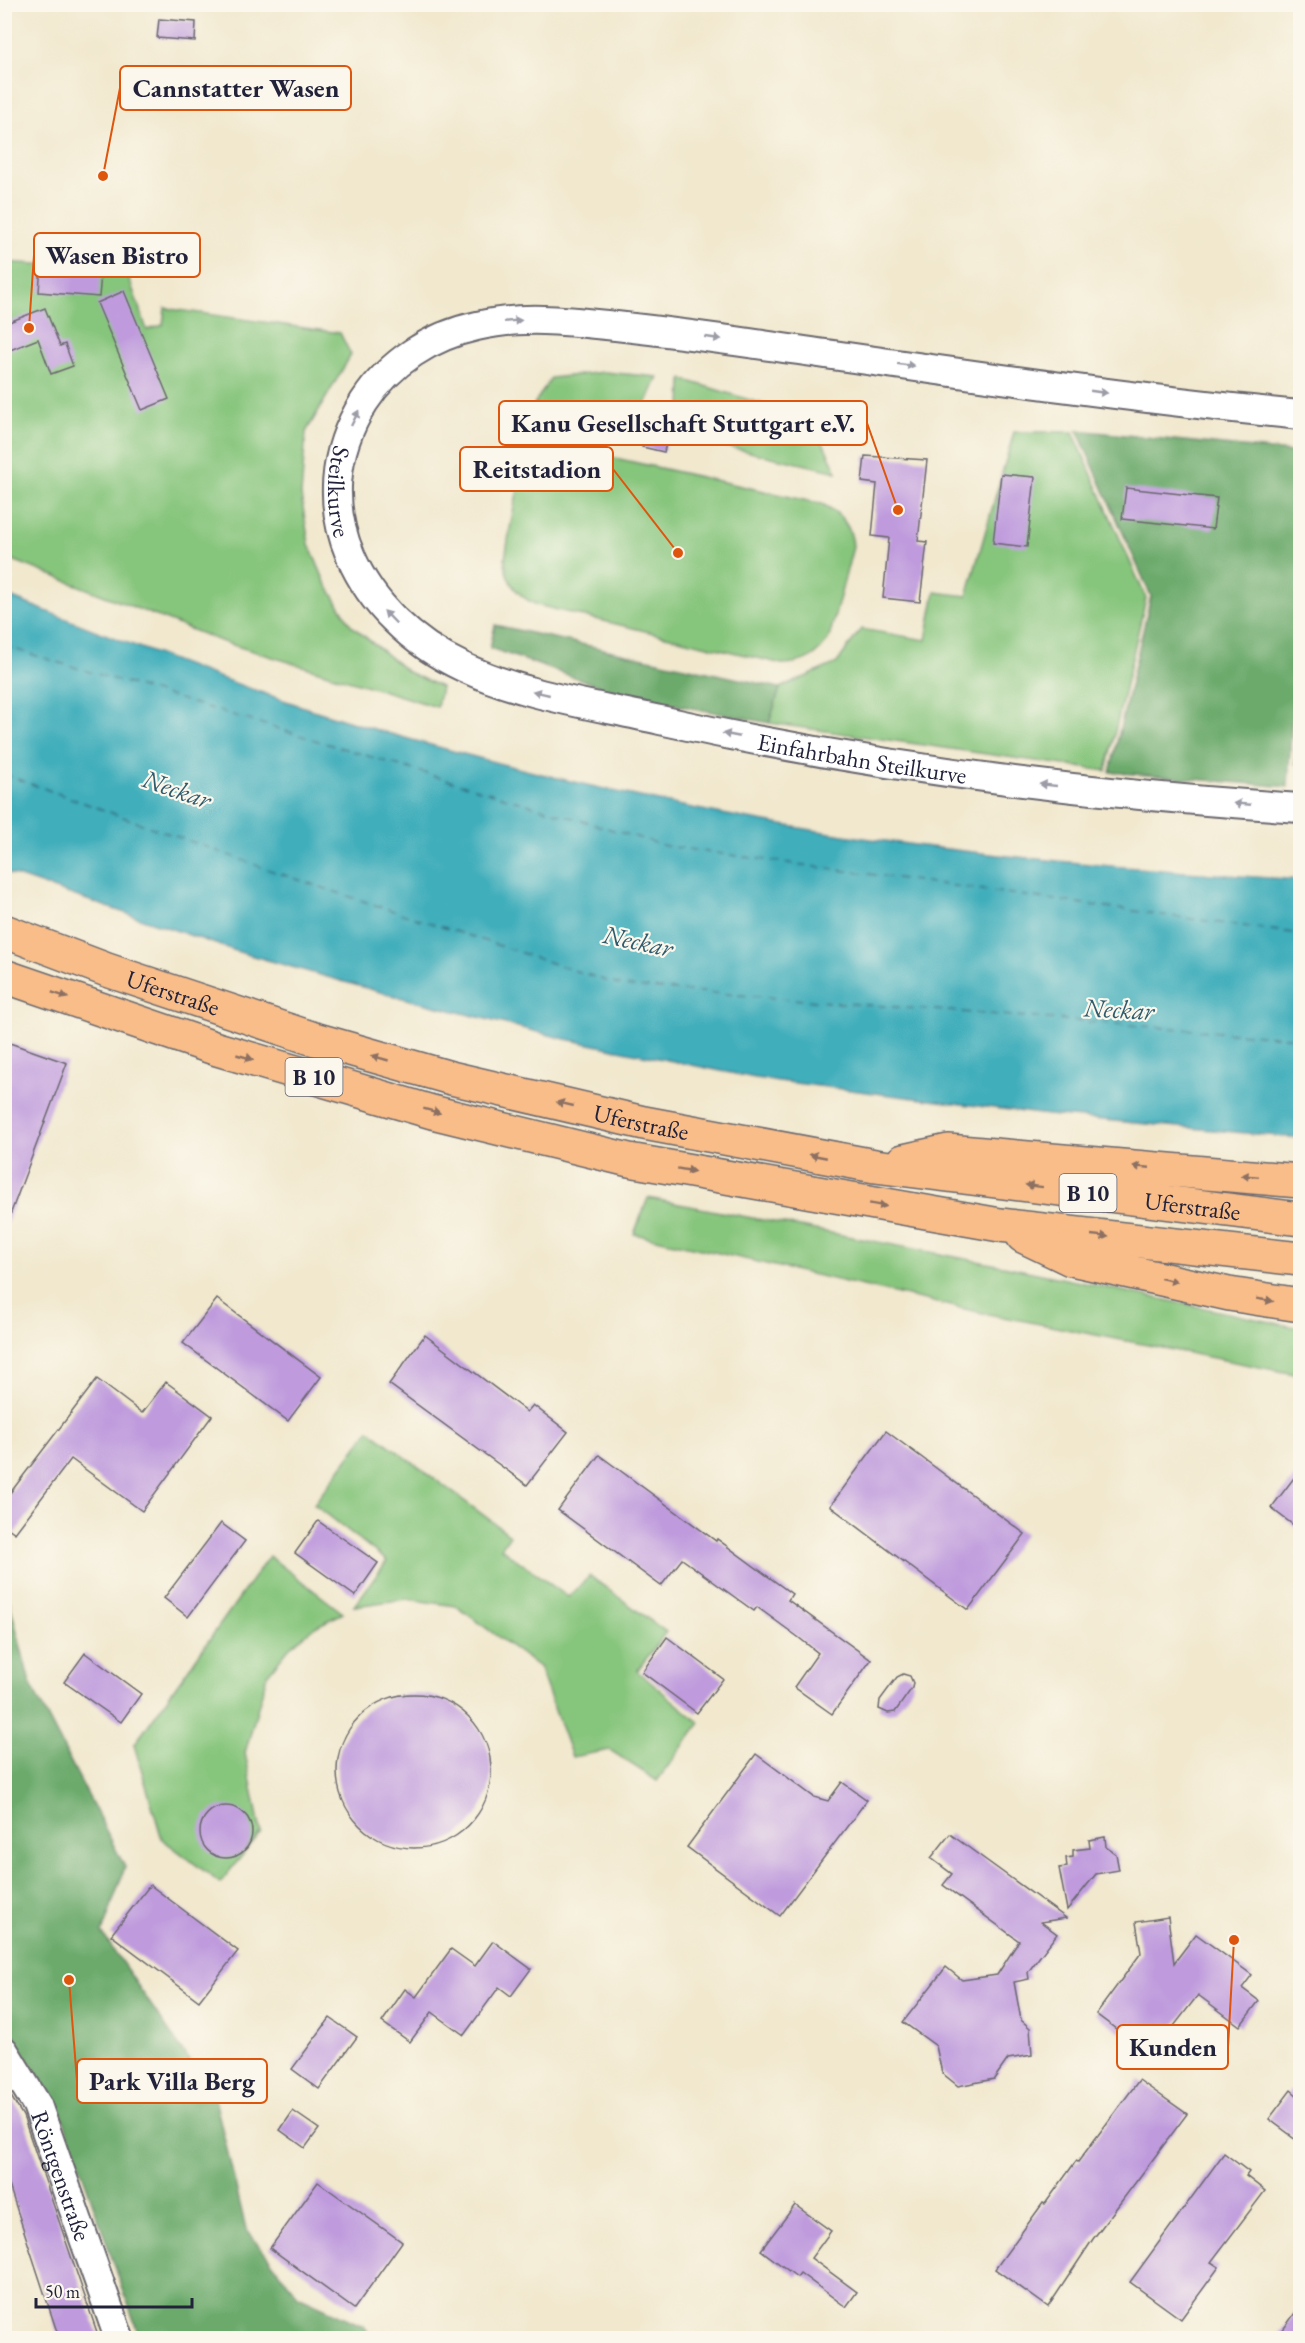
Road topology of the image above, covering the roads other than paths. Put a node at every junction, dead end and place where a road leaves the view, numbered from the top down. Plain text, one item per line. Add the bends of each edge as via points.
1 (1300, 415) edge
2 (436, 653) joint
3 (1300, 808) edge
4 (4, 932) edge
5 (4, 976) edge
6 (875, 1166) junction
7 (1300, 1181) edge
8 (1300, 1219) edge
9 (1000, 1225) junction
10 (1300, 1259) edge
11 (1300, 1305) edge
12 (4, 2051) edge
13 (119, 2338) edge

2 -> 1 street, Steilkurve via 414,639 378,604 355,566 340,527 340,462 357,413 387,372 419,348 480,325 530,319 655,330 1145,399
3 -> 2 street, Einfahrbahn Steilkurve via 1038,783 796,747 526,690 491,679
6 -> 4 highway, Uferstraße / B 10 via 644,1123 451,1078 311,1038
5 -> 9 highway, Uferstraße / B 10 via 217,1049 432,1112 629,1160
7 -> 6 highway, B 10 via 948,1151
8 -> 6 highway, Uferstraße / B 10
9 -> 10 highway, Uferstraße / B 10
9 -> 11 highway, B 10 via 1071,1259 1229,1294
12 - 13 street, Röntgenstraße via 37,2105

